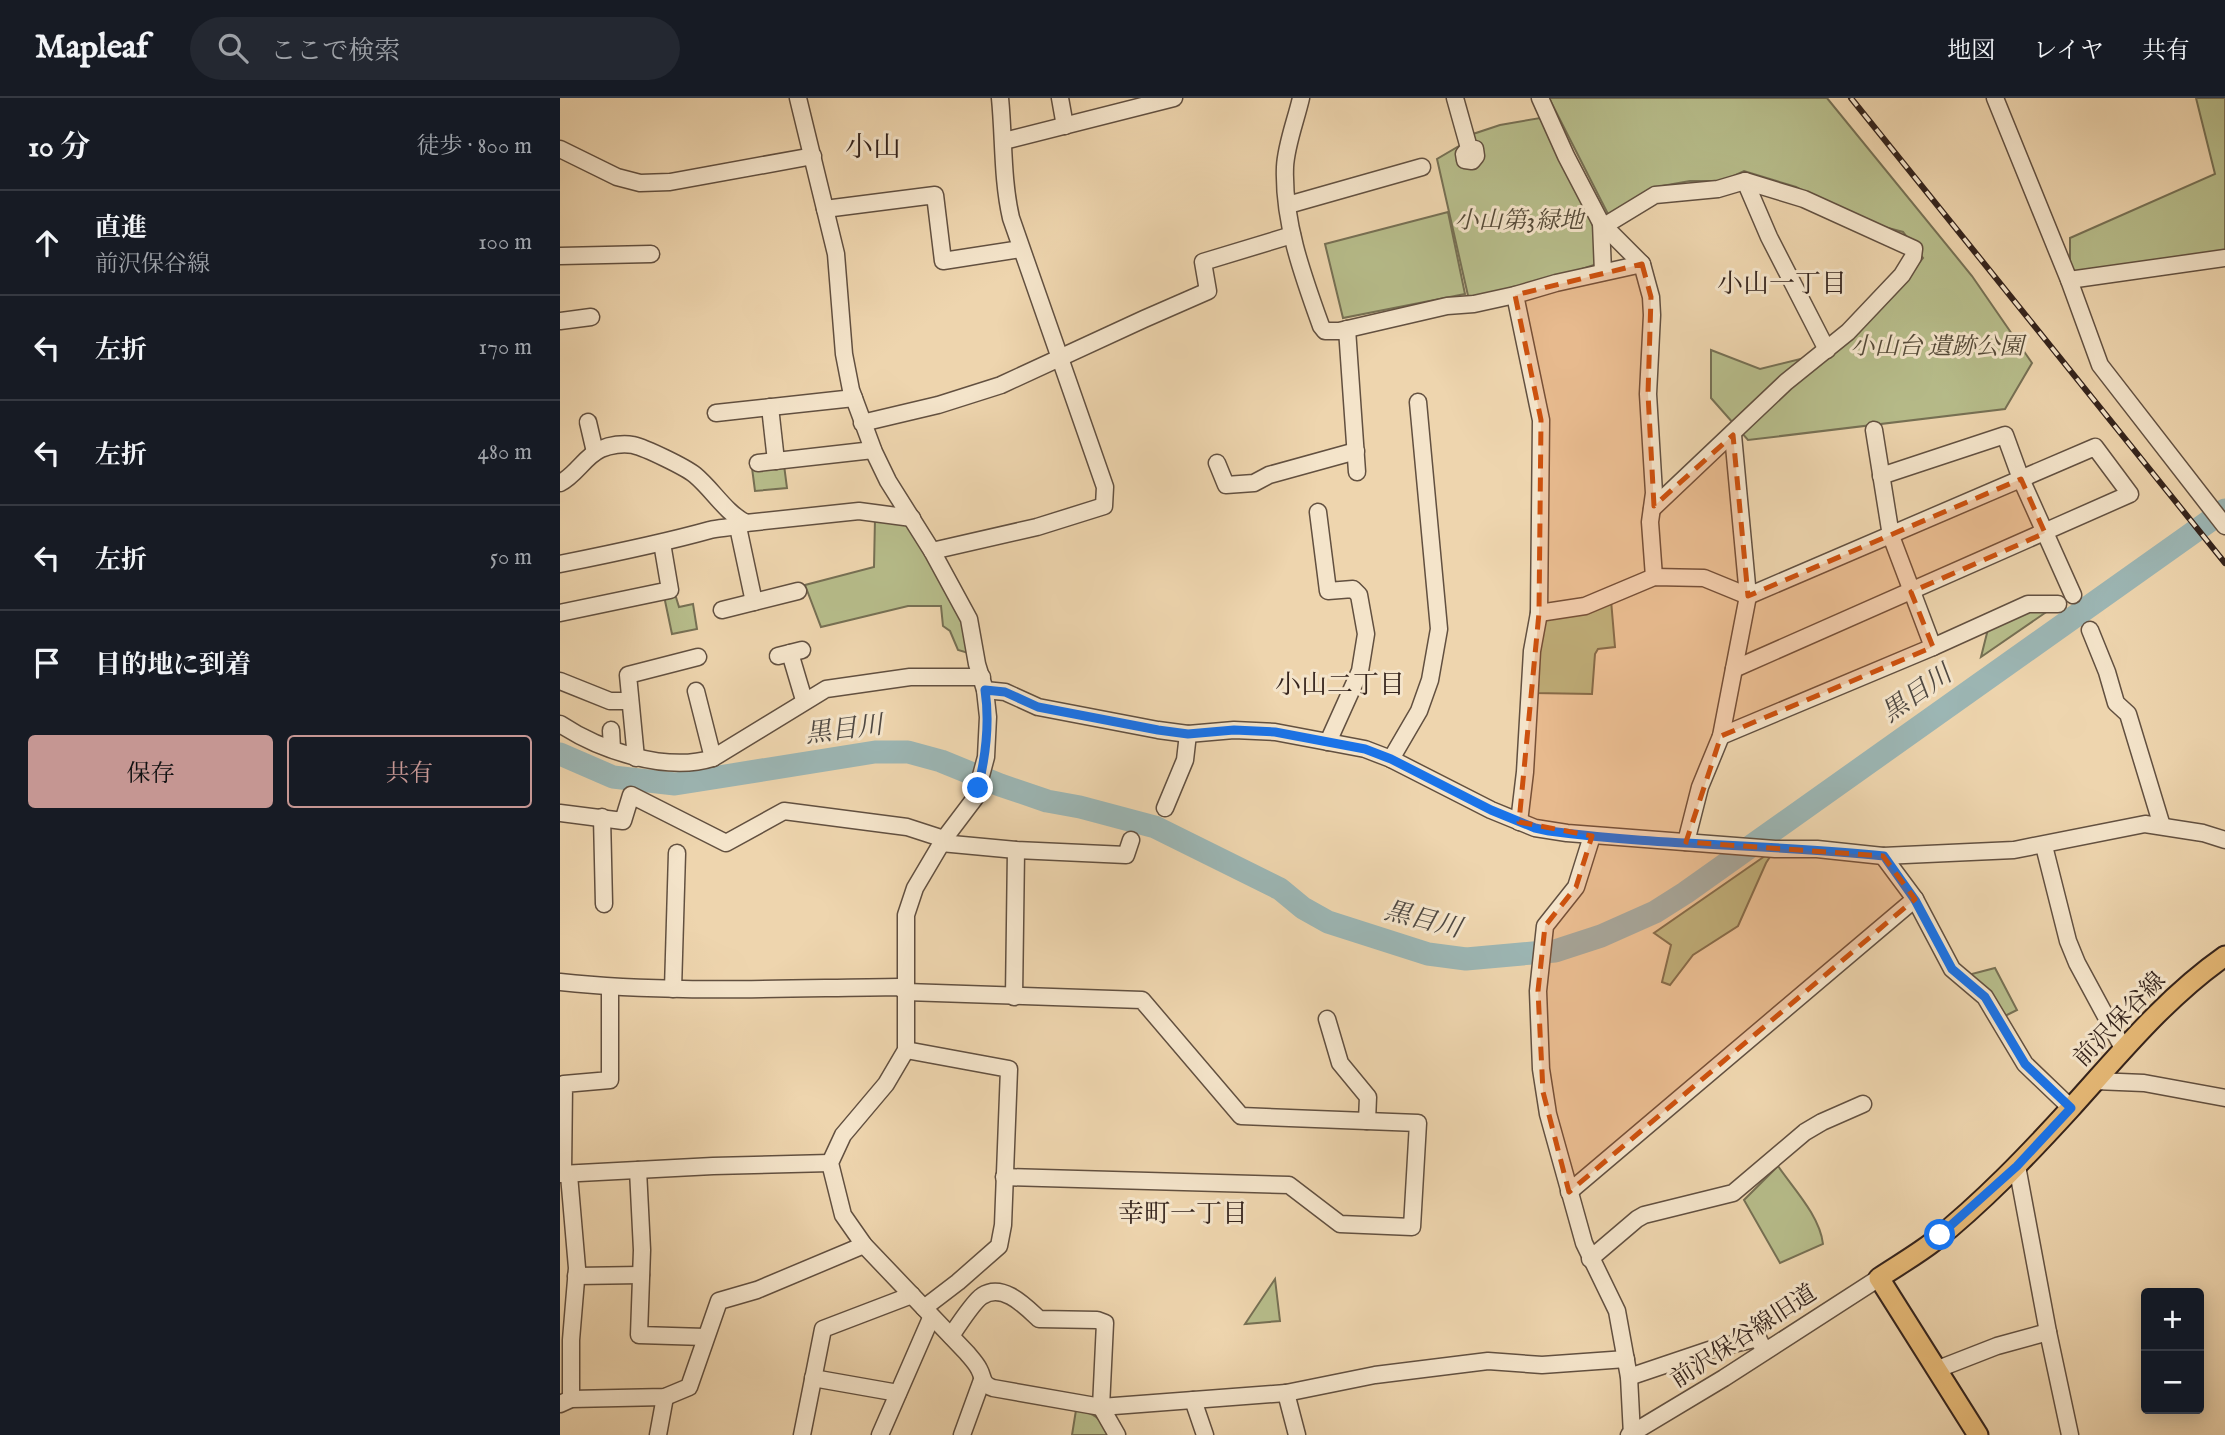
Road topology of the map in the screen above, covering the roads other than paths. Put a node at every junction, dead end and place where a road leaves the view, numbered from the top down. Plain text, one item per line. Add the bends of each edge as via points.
1 (798, 98) edge
2 (1000, 98) edge
3 (1060, 98) edge
4 (1174, 98) edge
5 (1301, 98) edge
6 (1455, 98) edge
7 (1540, 98) edge
8 (1995, 98) edge
9 (1157, 100) edge
10 (1065, 126) junction
11 (1004, 141) junction
12 (1469, 148) dead end
13 (560, 149) edge
14 (813, 156) junction
15 (1422, 167) dead end
16 (1745, 181) junction
17 (1288, 205) junction
18 (825, 209) junction
19 (1602, 225) junction
20 (1292, 235) junction
21 (1021, 249) junction
22 (651, 254) dead end
23 (560, 256) edge
24 (2225, 258) edge
25 (1642, 264) junction
26 (1603, 272) junction
27 (2070, 280) junction
28 (1515, 295) junction
29 (592, 317) dead end
30 (560, 321) edge
31 (1347, 329) junction
32 (1827, 350) junction
33 (1060, 359) junction
34 (854, 398) junction
35 (1419, 402) dead end
36 (770, 407) junction
37 (716, 413) dead end
38 (588, 422) dead end
39 (862, 423) junction
40 (1874, 430) dead end
41 (1733, 435) junction
42 (873, 450) junction
43 (1356, 451) junction
44 (595, 452) junction
45 (776, 461) junction
46 (758, 463) dead end
47 (1217, 463) dead end
48 (1357, 472) dead end
49 (1881, 476) junction
50 (2021, 479) junction
51 (560, 483) edge
52 (1652, 509) junction
53 (1318, 512) dead end
54 (912, 518) junction
55 (742, 525) junction
56 (2225, 526) edge
57 (2045, 533) junction
58 (1891, 536) junction
59 (662, 543) junction
60 (932, 551) junction
61 (560, 564) edge
62 (1654, 577) junction
63 (799, 591) dead end
64 (1911, 593) junction
65 (1748, 596) junction
66 (2073, 596) dead end
67 (754, 602) junction
68 (2058, 604) dead end
69 (722, 610) dead end
70 (1539, 614) junction
71 (560, 615) edge
72 (2090, 630) dead end
73 (1933, 647) junction
74 (790, 653) dead end
75 (698, 657) dead end
76 (1734, 669) junction
77 (560, 681) edge
78 (984, 684) junction
79 (696, 691) dead end
80 (804, 700) junction
81 (630, 701) junction
82 (560, 724) edge
83 (611, 730) dead end
84 (1188, 734) junction
85 (1721, 736) junction
86 (1328, 742) junction
87 (612, 749) junction
88 (636, 758) junction
89 (713, 758) junction
90 (1391, 759) junction
91 (1165, 808) dead end
92 (560, 813) edge
93 (602, 817) junction
94 (1519, 822) junction
95 (2162, 827) junction
96 (1592, 836) junction
97 (1131, 840) dead end
98 (2225, 840) edge
99 (943, 841) junction
100 (1686, 842) junction
101 (2044, 846) junction
102 (1017, 850) junction
103 (677, 853) dead end
104 (1884, 856) junction
105 (1915, 900) junction
106 (604, 904) dead end
107 (2225, 956) edge
108 (560, 982) edge
109 (610, 988) junction
110 (673, 989) junction
111 (906, 992) junction
112 (1014, 996) junction
113 (1327, 1019) dead end
114 (906, 1050) junction
115 (2124, 1050) junction
116 (2095, 1081) junction
117 (2225, 1098) edge
118 (1863, 1104) dead end
119 (2071, 1108) junction
120 (1367, 1121) junction
121 (830, 1163) junction
122 (2017, 1166) junction
123 (638, 1170) junction
124 (564, 1174) edge
125 (1004, 1177) junction
126 (1569, 1192) junction
127 (864, 1245) junction
128 (1590, 1259) junction
129 (641, 1275) junction
130 (576, 1276) junction
131 (1880, 1278) junction
132 (912, 1295) junction
133 (928, 1313) junction
134 (2048, 1332) junction
135 (951, 1336) junction
136 (705, 1337) junction
137 (565, 1340) edge
138 (1764, 1350) junction
139 (1626, 1359) junction
140 (1938, 1369) junction
141 (1629, 1377) junction
142 (813, 1378) junction
143 (982, 1380) junction
144 (898, 1393) junction
145 (1286, 1393) junction
146 (665, 1397) junction
147 (1193, 1400) junction
148 (566, 1402) edge
149 (1101, 1407) junction
150 (1631, 1434) edge
151 (658, 1435) edge
152 (802, 1435) edge
153 (880, 1435) edge
154 (962, 1435) edge
155 (1116, 1435) edge
156 (1205, 1435) edge
157 (1297, 1435) edge
158 (1978, 1435) edge
159 (2070, 1435) edge

1 - 14 street
2 - 11 street
3 - 10 street
4 - 9 street
5 - 17 street via 1285,166
6 - 12 street
7 - 19 street
8 - 27 street
9 - 10 street
10 - 11 street
11 - 21 street via 1005,195
13 - 14 street via 640,183
14 - 18 street
15 - 17 street
16 - 19 street via 1718,189 1655,195
16 - 32 street
16 - 32 street via 1804,199 1914,249 1902,275
17 - 20 street
18 - 21 street via 935,195 943,261
18 - 34 street via 836,254 844,354
19 - 25 street
19 - 26 street
20 - 31 street via 1321,326 1331,332
20 - 33 street via 1203,262 1208,291
21 - 33 street
22 - 23 street
24 - 27 street
25 - 26 street
25 - 52 street via 1651,296
26 - 28 street
27 - 56 street via 2100,365
28 - 31 street
28 - 70 street via 1541,421
29 - 30 street
31 - 43 street
32 - 41 street
33 - 39 street via 1001,386
33 - 60 street via 1105,487 1104,506
34 - 36 street
34 - 39 street
35 - 90 street via 1439,629 1419,711
36 - 37 street
36 - 45 street
38 - 44 street
39 - 42 street
40 - 49 street
41 - 52 street
41 - 65 street
42 - 45 street
42 - 54 street
43 - 47 street via 1254,483 1226,485
43 - 48 street
44 - 51 street
44 - 55 street via 631,444 685,468
45 - 46 street
49 - 50 street via 2005,435
49 - 58 street
50 - 57 street
50 - 57 street via 2095,447 2130,494
50 - 58 street
52 - 62 street
53 - 86 street via 1328,591 1353,589 1359,595 1366,634 1360,671
54 - 55 street via 859,511
54 - 60 street
55 - 59 street
55 - 67 street
57 - 64 street
57 - 66 street
58 - 64 street
58 - 65 street
59 - 61 street
59 - 71 street via 670,590
60 - 78 street via 969,619
62 - 65 street via 1704,578
62 - 70 street via 1585,606
63 - 67 street
64 - 73 street
64 - 76 street
65 - 76 street
67 - 69 street
68 - 73 street via 2028,604
70 - 94 street
72 - 95 street via 2116,703 2128,714
73 - 85 street
74 - 80 street
75 - 81 street via 628,675
76 - 85 street
77 - 81 street via 610,701
78 - 80 street via 941,676 879,679 826,689
78 - 84 street via 1038,707
78 - 99 street via 988,717 978,788
79 - 89 street
80 - 89 street
81 - 88 street
82 - 87 street via 580,738
83 - 87 street
84 - 86 street via 1253,730
84 - 91 street via 1185,760
85 - 100 street via 1700,786
86 - 90 street
87 - 88 street
88 - 89 street via 701,762
90 - 94 street
92 - 93 street
93 - 99 street via 623,821 631,795 726,843 784,811 907,827
93 - 106 street
94 - 96 street
95 - 98 street
95 - 101 street via 2145,824
96 - 100 street
96 - 126 street via 1576,887 1545,926 1540,972 1543,1092
97 - 102 street via 1126,855
99 - 102 street
99 - 111 street via 915,888 906,915
100 - 104 street
101 - 104 street
101 - 115 street via 2072,952
102 - 112 street
103 - 110 street
104 - 105 street
105 - 119 street via 1952,969 1985,997 2025,1064
105 - 126 street
107 - 115 main road, 前沢保谷線 via 2169,1002
108 - 109 street
109 - 110 street
109 - 124 street via 610,1080 565,1084
110 - 111 street via 899,987
111 - 112 street
111 - 114 street
112 - 120 street via 1142,1000 1241,1116
113 - 120 street via 1340,1063 1368,1097
114 - 121 street via 886,1084 844,1135
114 - 125 street via 1009,1069
115 - 116 main road, 前沢保谷線
116 - 117 street via 2144,1083
116 - 119 main road, 前沢保谷線
118 - 128 street via 1805,1132 1733,1193 1644,1215
119 - 122 main road, 前沢保谷線
120 - 125 street via 1418,1123 1412,1227 1340,1224 1289,1185
121 - 123 street
121 - 127 street via 843,1215
122 - 131 main road, 前沢保谷線 via 1932,1243
122 - 134 street
123 - 124 street
123 - 129 street
124 - 130 street
125 - 133 street via 999,1246
126 - 128 street
127 - 132 street
127 - 136 street via 719,1301
128 - 139 street via 1617,1311
129 - 130 street
129 - 136 street via 639,1335
130 - 137 street
131 - 138 street, 前沢保谷線旧道
131 - 140 main road
132 - 133 street
132 - 142 street via 823,1329
133 - 135 street
133 - 144 street
134 - 140 street
134 - 159 street
135 - 143 street via 980,1371
135 - 149 street via 982,1296 996,1292 1017,1298 1039,1320 1097,1320 1105,1324
136 - 146 street via 689,1387
137 - 148 street
138 - 141 street via 1758,1338
138 - 150 street, 前沢保谷線旧道
139 - 141 street
139 - 145 street via 1542,1365 1488,1361 1374,1375
140 - 158 main road
141 - 150 street
142 - 144 street
142 - 152 street
143 - 149 street via 993,1388
143 - 154 street
144 - 153 street
145 - 147 street
145 - 157 street
146 - 148 street
146 - 151 street
147 - 149 street
147 - 156 street
149 - 155 street

